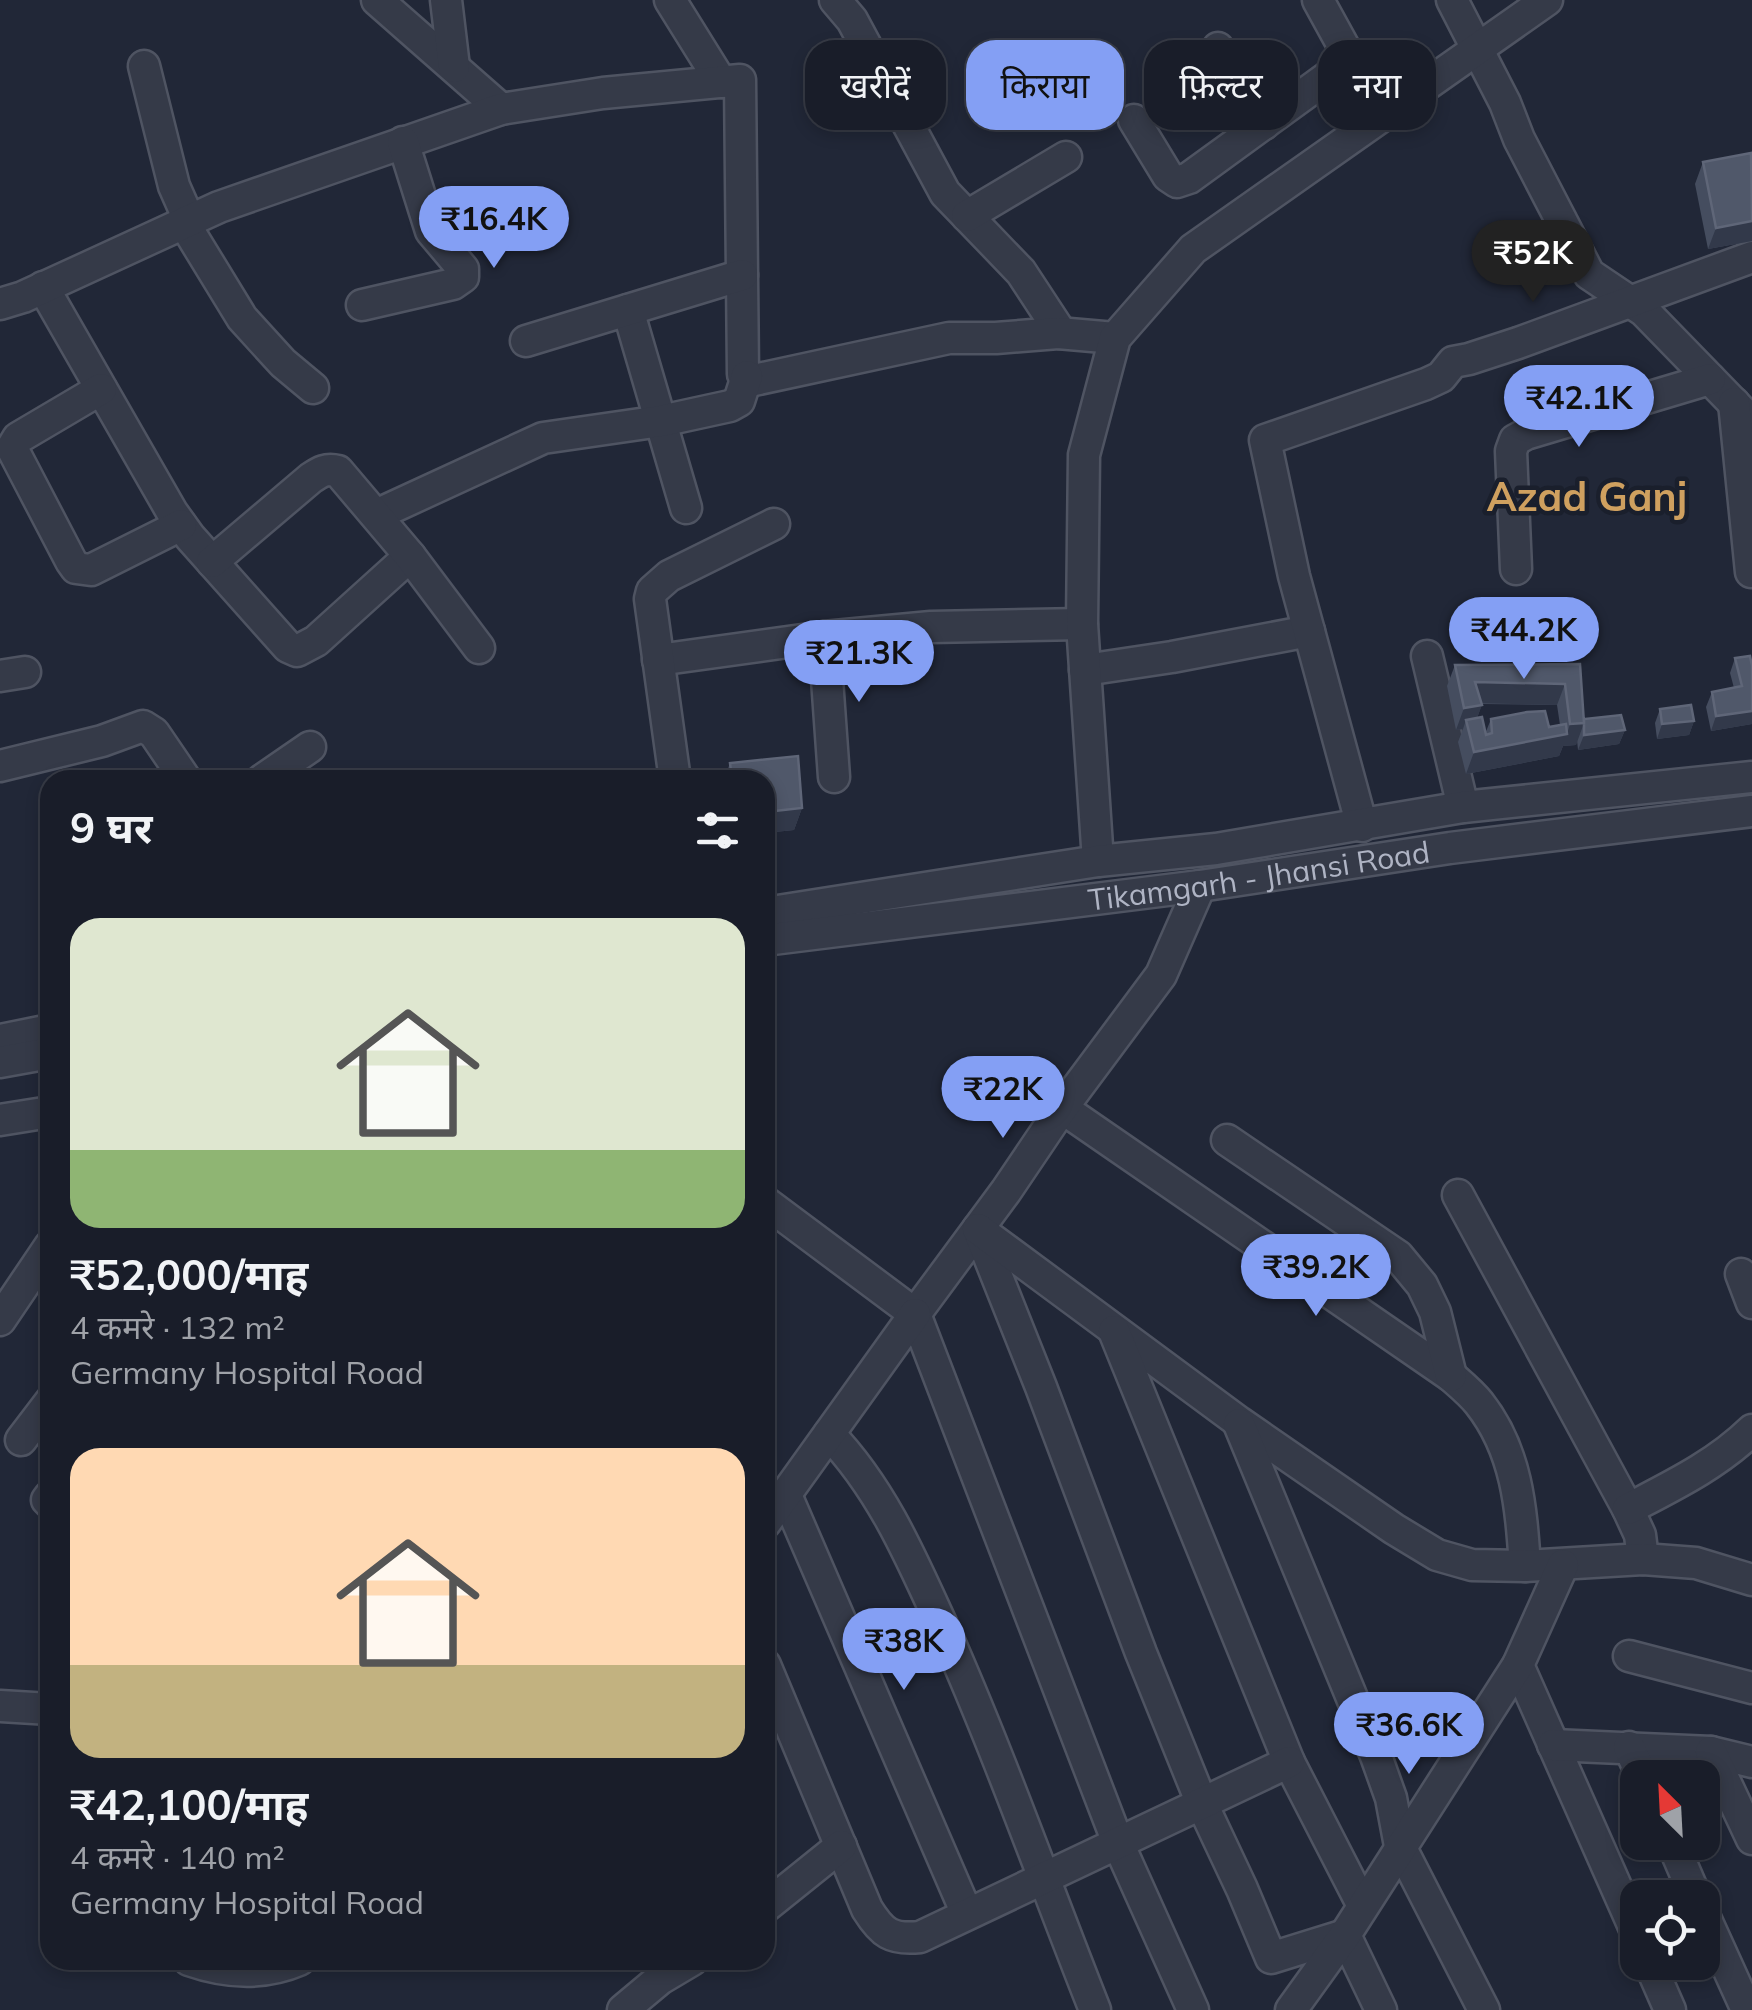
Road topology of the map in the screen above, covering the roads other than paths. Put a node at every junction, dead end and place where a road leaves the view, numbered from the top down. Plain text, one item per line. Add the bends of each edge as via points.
1 (376, 0) edge
2 (446, 0) edge
3 (670, 0) edge
4 (836, 0) edge
5 (1318, 0) edge
6 (1452, 0) edge
7 (1546, 0) edge
8 (1476, 48) junction
9 (144, 66) dead end
10 (454, 68) junction
11 (721, 82) junction
12 (1298, 104) edge
13 (501, 109) junction
14 (1134, 120) dead end
15 (1256, 130) edge
16 (403, 142) junction
17 (1066, 157) dead end
18 (967, 216) junction
19 (186, 222) junction
20 (1752, 257) edge
21 (742, 275) junction
22 (44, 286) junction
23 (1628, 301) junction
24 (0, 304) edge
25 (362, 305) dead end
26 (628, 310) junction
27 (1061, 333) junction
28 (1115, 338) junction
29 (526, 341) dead end
30 (748, 376) junction
31 (1710, 379) junction
32 (314, 388) dead end
33 (102, 390) junction
34 (1743, 413) edge
35 (660, 421) junction
36 (686, 508) dead end
37 (376, 515) junction
38 (774, 524) dead end
39 (181, 525) junction
40 (410, 556) junction
41 (212, 562) junction
42 (1516, 569) dead end
43 (1751, 572) edge
44 (1082, 624) junction
45 (1309, 631) junction
46 (824, 636) junction
47 (479, 648) dead end
48 (1427, 656) dead end
49 (658, 660) junction
50 (1084, 670) junction
51 (310, 747) dead end
52 (0, 766) edge
53 (179, 770) edge
54 (277, 770) edge
55 (674, 770) edge
56 (834, 777) dead end
57 (1752, 777) edge
58 (1463, 807) junction
59 (1752, 811) edge
60 (1362, 826) junction
61 (1098, 861) junction
62 (1002, 876) junction
63 (1200, 886) junction
64 (1005, 910) junction
65 (775, 911) edge
66 (775, 939) edge
67 (40, 1032) edge
68 (0, 1040) edge
69 (40, 1055) edge
70 (0, 1062) edge
71 (1062, 1108) junction
72 (40, 1114) edge
73 (0, 1120) edge
74 (1226, 1140) dead end
75 (1458, 1195) dead end
76 (775, 1209) edge
77 (978, 1229) junction
78 (40, 1261) edge
79 (1741, 1274) dead end
80 (1752, 1303) edge
81 (915, 1314) junction
82 (0, 1320) edge
83 (1114, 1330) junction
84 (1451, 1376) junction
85 (40, 1416) edge
86 (1238, 1422) junction
87 (1752, 1430) edge
88 (829, 1434) junction
89 (22, 1440) dead end
90 (786, 1495) junction
91 (775, 1510) edge
92 (1628, 1510) junction
93 (1644, 1558) junction
94 (1564, 1565) junction
95 (1525, 1566) junction
96 (1752, 1580) edge
97 (1629, 1656) dead end
98 (1518, 1664) junction
99 (1752, 1688) edge
100 (775, 1689) edge
101 (0, 1706) edge
102 (40, 1708) edge
103 (1554, 1745) junction
104 (1630, 1747) junction
105 (1711, 1752) junction
106 (1635, 1760) edge
107 (1289, 1762) junction
108 (1752, 1762) edge
109 (1202, 1804) junction
110 (1752, 1839) edge
111 (1118, 1843) junction
112 (841, 1846) junction
113 (1400, 1846) junction
114 (1043, 1878) junction
115 (775, 1892) edge
116 (1620, 1895) edge
117 (1363, 1906) junction
118 (967, 1914) junction
119 (1345, 1935) junction
120 (1720, 1952) edge
121 (1271, 1958) junction
122 (224, 1970) edge
123 (264, 1970) edge
124 (675, 1970) edge
125 (1657, 1980) edge
126 (623, 2010) edge
127 (1095, 2010) edge
128 (1193, 2010) edge
129 (1291, 2010) edge
130 (1381, 2010) edge
131 (1484, 2010) edge
132 (1670, 2010) edge
133 (1746, 2010) edge

1 - 10 street
2 - 10 street
3 - 11 street
4 - 18 street via 946,193
5 - 12 street via 1356,71
6 - 8 street
7 - 8 street
8 - 23 street via 1589,274
8 - 28 street via 1192,249
9 - 19 street
10 - 13 street
11 - 13 street
11 - 21 street via 740,80
13 - 16 street
14 - 15 street via 1177,182
16 - 19 street
16 - 25 street via 431,231 464,277
17 - 18 street
18 - 27 street via 1021,272
19 - 22 street
19 - 32 street via 251,328
20 - 23 street
21 - 26 street
21 - 30 street
22 - 24 street
22 - 33 street
23 - 31 street
23 - 45 street via 1454,362 1426,384 1265,440
26 - 29 street
26 - 35 street
27 - 28 street
27 - 30 street via 949,338 754,380
28 - 44 street via 1084,455
30 - 35 street via 736,404
31 - 34 street
31 - 42 street via 1515,440
33 - 39 street
33 - 39 street via 18,438 12,448 71,561 91,570
34 - 43 street
35 - 36 street
35 - 37 street via 543,438
37 - 40 street
37 - 41 street via 344,476 322,471
38 - 49 street via 652,591
39 - 41 street
40 - 41 street via 297,651
40 - 47 street
44 - 46 street
44 - 50 street
45 - 50 street
45 - 60 street
46 - 49 street
46 - 56 street
48 - 58 street
49 - 55 street
50 - 61 street
51 - 54 street
52 - 53 street via 143,726
57 - 58 street
58 - 60 street
59 - 63 street, Tikamgarh - Jhansi Road
60 - 61 street
61 - 62 street
62 - 64 street
62 - 65 street
63 - 64 street, Tikamgarh - Jhansi Road
63 - 71 street via 1161,975
64 - 66 street, Tikamgarh - Jhansi Road
67 - 68 street
69 - 70 street
71 - 77 street
71 - 84 street
72 - 73 street
74 - 84 street via 1398,1256 1435,1312
75 - 92 street
76 - 81 street
77 - 81 street
77 - 83 street
77 - 109 street
78 - 82 street
79 - 80 street
81 - 88 street
81 - 111 street
83 - 86 street
83 - 107 street
84 - 95 street via 1478,1402 1511,1461
85 - 89 street
86 - 95 street via 1437,1555 1472,1565
86 - 113 street via 1376,1756
87 - 92 street via 1706,1468
88 - 90 street
88 - 114 street via 882,1502 924,1586
90 - 91 street
90 - 118 street
92 - 93 street
93 - 94 street
93 - 96 street via 1696,1563
94 - 95 street
94 - 98 street
97 - 99 street
98 - 103 street
98 - 113 street
100 - 112 street
101 - 102 street
103 - 104 street
103 - 116 street
104 - 105 street
104 - 106 street
105 - 108 street
105 - 110 street
107 - 109 street
107 - 117 street
109 - 111 street
109 - 121 street
111 - 114 street
111 - 128 street
112 - 115 street
112 - 118 street via 867,1909 889,1934 920,1937
113 - 117 street
113 - 131 street
114 - 118 street
114 - 127 street
117 - 119 street
119 - 121 street
119 - 129 street
119 - 130 street
120 - 133 street
121 - 129 street
122 - 123 street
124 - 126 street
125 - 132 street

